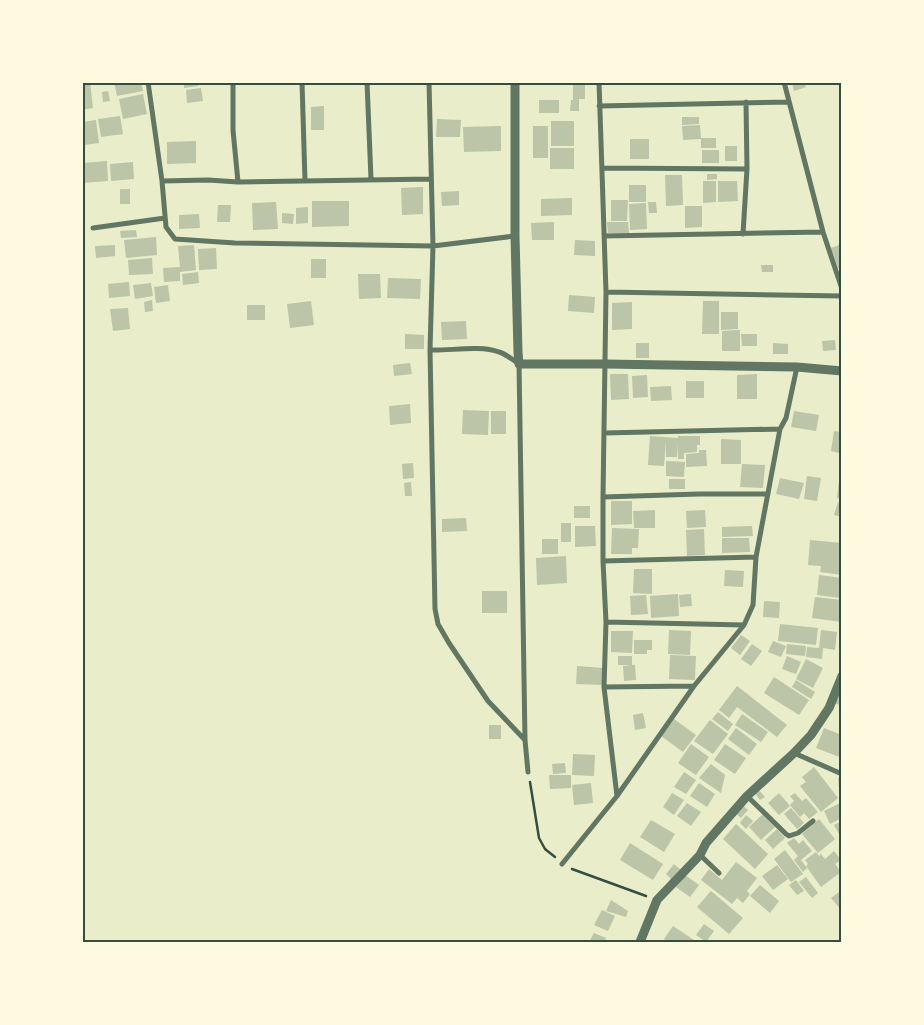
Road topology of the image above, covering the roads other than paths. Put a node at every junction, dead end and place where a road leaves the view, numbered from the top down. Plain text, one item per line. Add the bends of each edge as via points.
1 (148, 82) edge
2 (233, 82) edge
3 (302, 82) edge
4 (368, 82) edge
5 (429, 82) edge
6 (515, 82) edge
7 (599, 82) edge
8 (784, 82) edge
9 (746, 102) junction
10 (789, 102) junction
11 (599, 106) junction
12 (602, 168) junction
13 (747, 169) junction
14 (371, 179) junction
15 (431, 179) junction
16 (162, 181) junction
17 (305, 181) junction
18 (238, 182) junction
19 (165, 218) junction
20 (93, 228) dead end
21 (823, 232) junction
22 (743, 234) junction
23 (515, 236) junction
24 (604, 236) junction
25 (433, 246) junction
26 (842, 289) edge
27 (606, 292) junction
28 (842, 296) edge
29 (430, 350) junction
30 (519, 364) junction
31 (605, 364) junction
32 (797, 367) junction
33 (842, 372) edge
34 (780, 429) junction
35 (604, 433) junction
36 (768, 494) junction
37 (603, 497) junction
38 (756, 557) junction
39 (603, 561) junction
40 (606, 622) junction
41 (744, 625) junction
42 (842, 676) edge
43 (694, 686) junction
44 (604, 687) junction
45 (526, 740) junction
46 (794, 753) junction
47 (528, 772) road end
48 (842, 774) edge
49 (617, 796) junction
50 (747, 796) junction
51 (813, 821) dead end
52 (700, 854) junction
53 (562, 864) road end
54 (719, 873) dead end
55 (640, 942) edge

1 - 16 street
2 - 18 street
3 - 17 street
4 - 14 street
5 - 15 street
6 - 23 street
7 - 11 street
8 - 10 street
9 - 10 street
9 - 11 street
9 - 13 street
10 - 21 street
11 - 12 street
12 - 13 street
12 - 24 street
13 - 22 street
14 - 15 street
14 - 17 street
15 - 25 street
16 - 18 street
16 - 19 street
17 - 18 street
19 - 20 street
19 - 25 street via 166,227 175,239
21 - 22 street
21 - 26 street
22 - 24 street
23 - 25 street
23 - 30 street
24 - 27 street
25 - 29 street
27 - 28 street
27 - 31 street
29 - 30 street via 489,350 500,352
29 - 45 street via 435,609 438,624 488,701
30 - 31 street
30 - 45 street
31 - 32 street
31 - 35 street
32 - 33 street
32 - 34 street via 786,418
34 - 35 street
34 - 36 street
35 - 37 street
36 - 37 street
36 - 38 street
37 - 39 street
38 - 39 street
38 - 41 street via 753,605
39 - 40 street
40 - 41 street
40 - 44 street
41 - 43 street
42 - 46 street via 830,708
43 - 44 street
43 - 49 street
44 - 49 street
45 - 47 street
46 - 48 street
46 - 50 street
49 - 53 street
50 - 51 street via 789,836 798,834
50 - 52 street
52 - 54 street
52 - 55 street via 657,900

